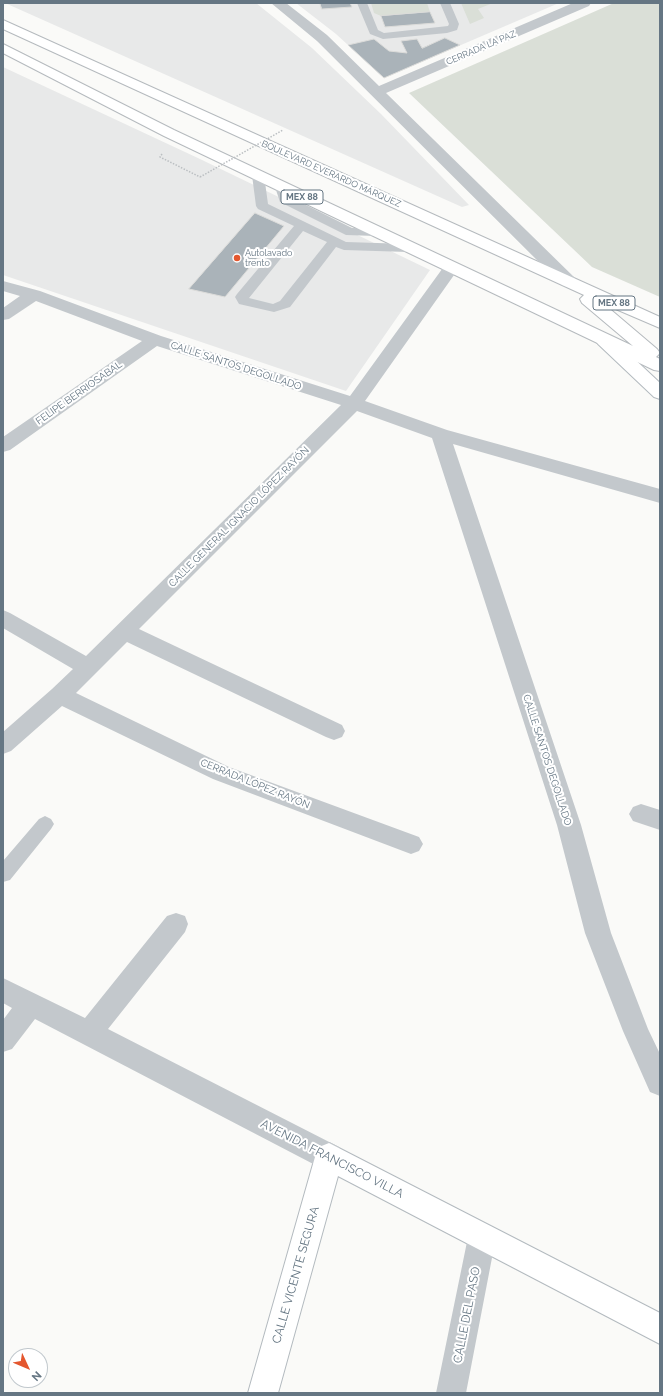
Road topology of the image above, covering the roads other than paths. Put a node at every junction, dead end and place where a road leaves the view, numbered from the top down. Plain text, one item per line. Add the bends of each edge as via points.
1 (278, 3) edge
2 (362, 3) edge
3 (445, 3) edge
4 (584, 3) edge
5 (3, 24) edge
6 (3, 48) edge
7 (377, 92) junction
8 (258, 175) junction
9 (301, 225) junction
10 (334, 242) junction
11 (408, 248) junction
12 (451, 268) junction
13 (568, 282) junction
14 (3, 286) edge
15 (34, 295) junction
16 (3, 315) edge
17 (660, 324) edge
18 (155, 340) junction
19 (604, 340) junction
20 (660, 361) edge
21 (660, 366) edge
22 (660, 393) edge
23 (354, 403) junction
24 (440, 434) junction
25 (3, 446) edge
26 (660, 496) edge
27 (3, 618) edge
28 (124, 631) junction
29 (87, 667) junction
30 (60, 695) junction
31 (334, 732) dead end
32 (3, 745) edge
33 (45, 824) dead end
34 (411, 844) dead end
35 (3, 874) edge
36 (176, 924) dead end
37 (3, 990) edge
38 (31, 1004) junction
39 (89, 1033) junction
40 (3, 1040) edge
41 (660, 1083) edge
42 (330, 1157) junction
43 (482, 1237) junction
44 (660, 1330) edge
45 (263, 1393) edge
46 (451, 1393) edge

1 - 7 street via 322,38
2 - 3 lane via 374,32 383,36 453,28 454,24
4 - 7 street, CERRADA LA PAZ
5 - 13 main road, BOULEVARD EVERARDO MÁRQUEZ / MEX 88
6 - 8 main road, MEX 88 via 169,133
7 - 13 street
8 - 9 lane via 262,206
8 - 11 main road, MEX 88
9 - 10 lane
9 - 10 lane via 242,297 244,301 274,308 285,304
10 - 11 lane via 344,246
11 - 12 main road, MEX 88
12 - 19 main road, MEX 88
12 - 23 street, CALLE GENERAL IGNACIO LÓPEZ RAYÓN
13 - 17 main road, BOULEVARD EVERARDO MÁRQUEZ / MEX 88
13 - 20 main road
14 - 15 street, CALLE SANTOS DEGOLLADO
15 - 16 street
15 - 18 street, CALLE SANTOS DEGOLLADO
18 - 23 street, CALLE SANTOS DEGOLLADO
18 - 25 street, FELIPE BERRIOSABAL
19 - 21 main road, MEX 88
19 - 22 main road
23 - 24 street, CALLE SANTOS DEGOLLADO
23 - 28 street, CALLE GENERAL IGNACIO LÓPEZ RAYÓN
24 - 26 street, CALLE SANTOS DEGOLLADO
24 - 41 street, CALLE SANTOS DEGOLLADO via 569,825 598,934
27 - 29 street
28 - 29 street, CALLE GENERAL IGNACIO LÓPEZ RAYÓN
28 - 31 street
29 - 30 street, CALLE GENERAL IGNACIO LÓPEZ RAYÓN
30 - 32 street, CALLE GENERAL IGNACIO LÓPEZ RAYÓN
30 - 34 street, CERRADA LÓPEZ RAYÓN via 221,773
33 - 35 lane
36 - 39 street
37 - 38 street, AVENIDA FRANCISCO VILLA
38 - 39 street, AVENIDA FRANCISCO VILLA
38 - 40 street
39 - 42 street, AVENIDA FRANCISCO VILLA
42 - 43 main road, AVENIDA FRANCISCO VILLA
42 - 45 main road, CALLE VICENTE SEGURA
43 - 44 main road, AVENIDA FRANCISCO VILLA
43 - 46 street, CALLE DEL PASO

